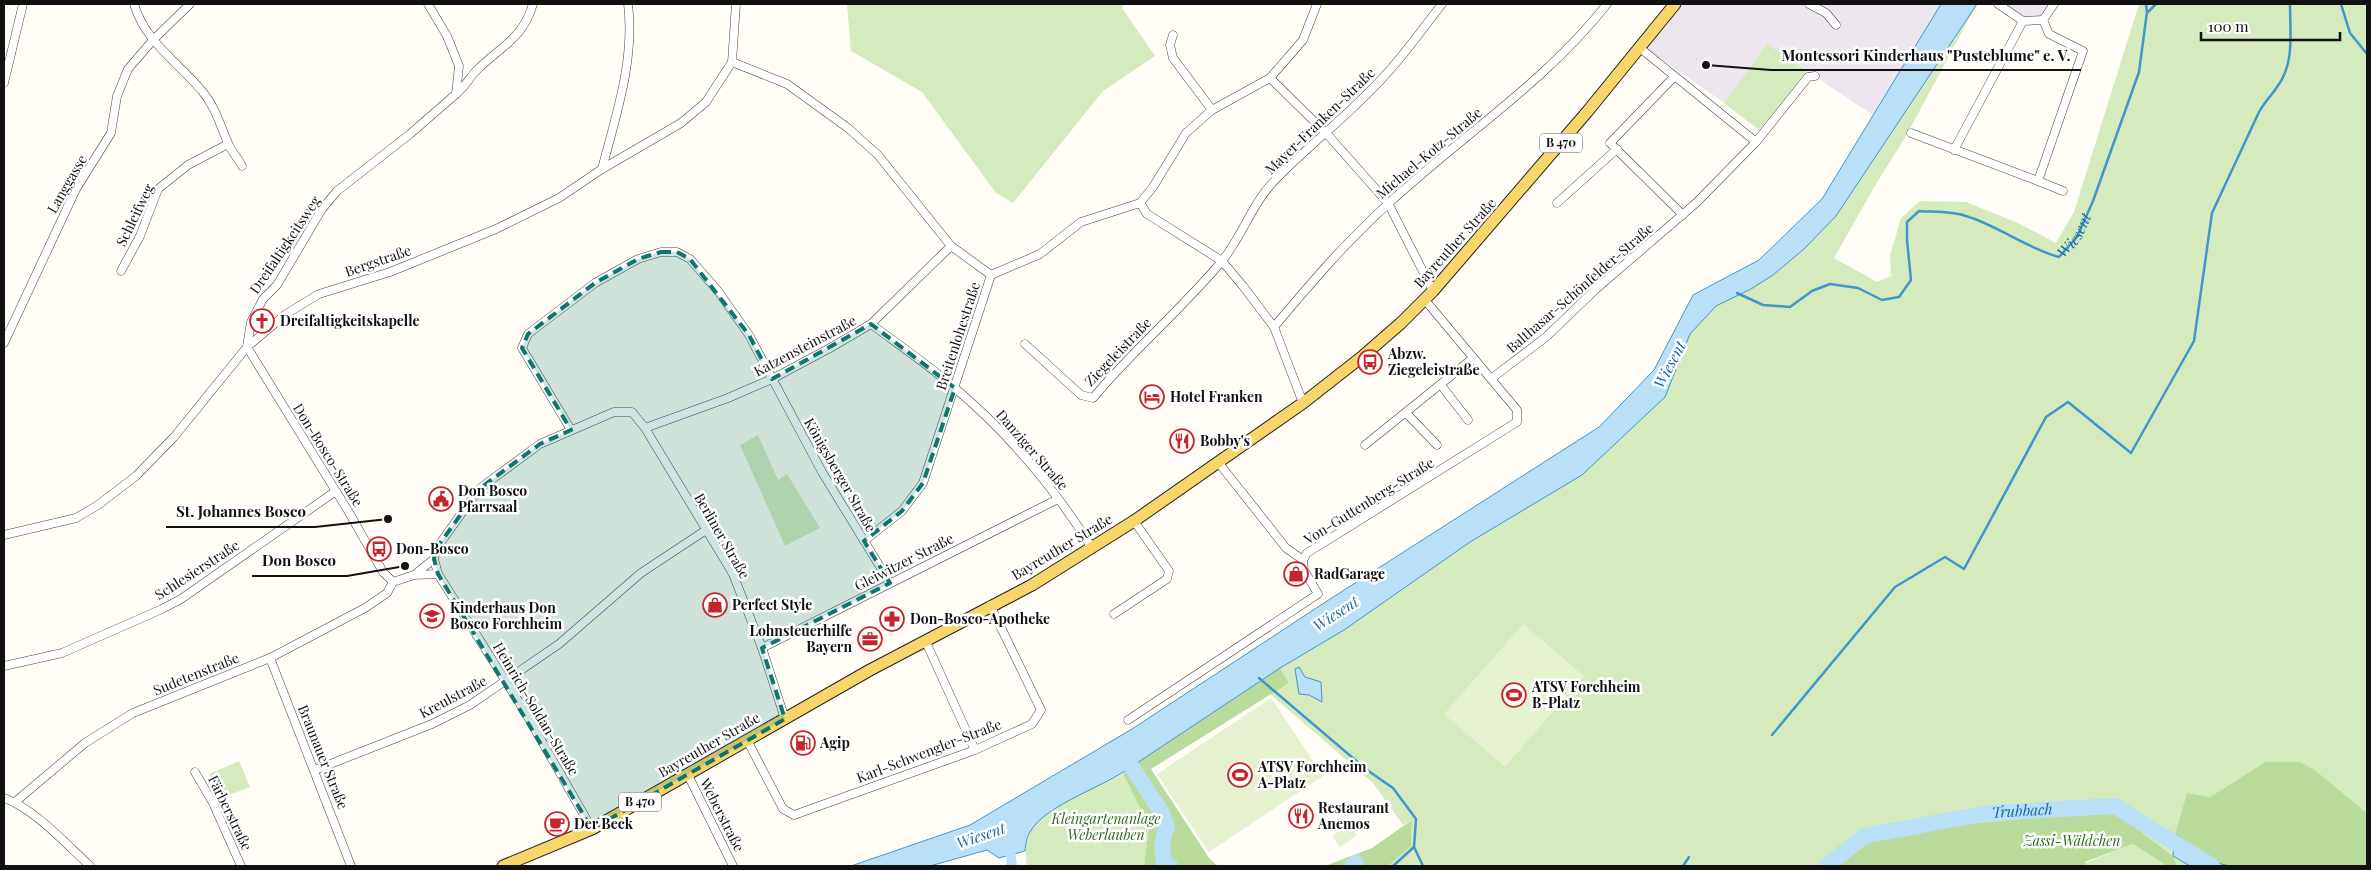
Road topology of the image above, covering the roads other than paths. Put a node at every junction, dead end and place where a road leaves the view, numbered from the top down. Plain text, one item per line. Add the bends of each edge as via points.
1 (23, 4) edge
2 (134, 4) edge
3 (190, 4) edge
4 (428, 4) edge
5 (533, 4) edge
6 (628, 4) edge
7 (736, 4) edge
8 (1317, 4) edge
9 (1442, 4) edge
10 (1607, 4) edge
11 (1675, 4) edge
12 (1809, 4) edge
13 (1998, 4) edge
14 (2054, 4) edge
15 (2043, 20) junction
16 (2023, 21) junction
17 (1836, 25) dead end
18 (1173, 35) dead end
19 (153, 40) junction
20 (1640, 48) junction
21 (732, 62) junction
22 (459, 66) junction
23 (477, 70) junction
24 (1674, 76) junction
25 (1815, 76) dead end
26 (1270, 78) junction
27 (4, 83) edge
28 (456, 94) junction
29 (1212, 110) junction
30 (1911, 133) dead end
31 (1327, 134) junction
32 (1756, 142) junction
33 (228, 144) junction
34 (1617, 149) junction
35 (1954, 150) junction
36 (242, 166) dead end
37 (602, 169) junction
38 (2038, 181) junction
39 (2063, 191) dead end
40 (1140, 203) junction
41 (1388, 203) junction
42 (1557, 203) dead end
43 (1683, 215) junction
44 (952, 246) junction
45 (1222, 261) junction
46 (121, 271) dead end
47 (991, 275) junction
48 (1433, 291) junction
49 (1425, 300) junction
50 (871, 324) junction
51 (1274, 327) junction
52 (4, 343) edge
53 (1025, 344) dead end
54 (247, 347) junction
55 (1473, 358) junction
56 (1492, 378) junction
57 (772, 379) junction
58 (1441, 385) junction
59 (955, 388) junction
60 (1303, 402) junction
61 (1406, 413) junction
62 (1468, 420) dead end
63 (645, 428) junction
64 (571, 430) junction
65 (1365, 445) dead end
66 (1437, 445) dead end
67 (1218, 462) junction
68 (336, 491) junction
69 (1058, 499) junction
70 (1134, 521) junction
71 (706, 530) junction
72 (4, 536) edge
73 (864, 541) junction
74 (1092, 548) junction
75 (434, 559) junction
76 (1303, 560) junction
77 (438, 574) junction
78 (414, 575) junction
79 (393, 582) junction
80 (890, 583) junction
81 (990, 605) junction
82 (1114, 614) dead end
83 (925, 640) junction
84 (762, 648) junction
85 (270, 658) junction
86 (4, 666) edge
87 (505, 682) junction
88 (786, 718) junction
89 (1128, 720) dead end
90 (747, 740) junction
91 (975, 750) junction
92 (315, 770) junction
93 (195, 772) dead end
94 (688, 775) junction
95 (4, 798) edge
96 (15, 802) junction
97 (592, 829) junction
98 (90, 866) edge
99 (241, 866) edge
100 (351, 866) edge
101 (502, 866) edge
102 (733, 866) edge

1 - 27 street
2 - 19 street via 142,25
3 - 19 street, Langgasse
4 - 22 street via 447,36
5 - 23 street, Dreifaltigkeitsweg via 528,21 520,32
6 - 37 street via 630,22 623,91
7 - 21 street, Bergstraße
8 - 26 street via 1302,40
9 - 31 street, Mayer-Franken-Straße via 1388,73
10 - 41 street, Michael-Kotz-Straße via 1551,64
11 - 20 main road, Bayreuther Straße / B 470
12 - 17 street via 1826,13
13 - 16 street
14 - 15 street
15 - 16 street
15 - 38 street via 2049,34 2083,51
16 - 35 street
18 - 29 street via 1170,46 1173,58
19 - 33 street via 203,92 221,122
19 - 52 street, Langgasse via 128,69 117,96 111,133 76,189
20 - 24 street
20 - 48 main road, Bayreuther Straße / B 470
21 - 37 street, Bergstraße via 706,102 688,118
21 - 44 street via 788,84 848,128 878,155
22 - 23 street via 468,72
22 - 28 street
23 - 28 street, Dreifaltigkeitsweg
24 - 32 street
24 - 34 street via 1610,143
25 - 32 street, Balthasar-Schönfelder-Straße via 1808,77
26 - 29 street
26 - 31 street
28 - 54 street, Dreifaltigkeitsweg via 337,191 322,209 277,285 263,299 251,322
29 - 40 street via 1186,133
30 - 35 street
31 - 41 street
31 - 45 street, Mayer-Franken-Straße via 1276,179 1257,202
32 - 43 street, Balthasar-Schönfelder-Straße
33 - 36 street
33 - 46 street, Schleifweg via 188,166 158,189 140,236
34 - 42 street
34 - 43 street
35 - 38 street
37 - 54 street, Bergstraße via 559,198 496,229 390,272 319,294 286,314
38 - 39 street
40 - 45 street via 1147,214
40 - 47 street, Breitenlohestraße via 1081,222 1040,254
41 - 48 street
41 - 51 street, Michael-Kotz-Straße via 1333,256
43 - 56 street, Balthasar-Schönfelder-Straße via 1600,285 1546,337
44 - 47 street
44 - 50 street, Katzensteinstraße
45 - 51 street
45 - 53 street, Ziegeleistraße via 1093,398 1081,395
47 - 59 street, Breitenlohestraße
48 - 49 main road, Bayreuther Straße / B 470
49 - 55 street, Von-Guttenberg-Straße
49 - 60 main road, Bayreuther Straße / B 470 via 1364,356
50 - 57 street, Katzensteinstraße
50 - 59 street, Danziger Straße
51 - 60 street
54 - 68 street, Don-Bosco-Straße
54 - 72 street, Bergstraße via 174,437 136,476 76,518
55 - 56 street, Von-Guttenberg-Straße
55 - 58 street
56 - 76 street, Von-Guttenberg-Straße via 1517,410 1517,422
57 - 63 street, Katzensteinstraße
57 - 64 street, Königsberger Straße via 749,335 718,291 690,259 677,252 661,252 638,259 595,283 528,334 522,348
57 - 73 street, Königsberger Straße
58 - 61 street
58 - 62 street
59 - 69 street, Danziger Straße via 1001,431
59 - 73 street, Breitenlohestraße via 923,483 902,511
60 - 67 main road, Bayreuther Straße / B 470
61 - 65 street
61 - 66 street
63 - 64 street via 632,412 614,412
63 - 71 street, Berliner Straße
64 - 75 street via 540,444 479,489 436,549
67 - 70 main road, Bayreuther Straße / B 470
67 - 76 street via 1286,548
68 - 79 street, Don-Bosco-Straße via 383,572
68 - 86 street, Schlesierstraße via 162,609 62,653
69 - 74 street, Danziger Straße
69 - 80 street, Gleiwitzer Straße
70 - 74 main road, Bayreuther Straße / B 470
70 - 82 street, Bayreuther Straße via 1169,571 1167,579
71 - 84 street, Berliner Straße via 733,574
71 - 87 street, Kreulstraße via 641,573 559,644
73 - 80 street, Königsberger Straße
74 - 81 main road, Bayreuther Straße / B 470 via 1032,585
75 - 77 street, Heinrich-Soldan-Straße
75 - 78 street
76 - 89 street, Von-Guttenberg-Straße via 1304,570 1318,594
77 - 78 street
77 - 87 street, Heinrich-Soldan-Straße
78 - 79 street
79 - 85 street, Sudetenstraße via 387,593 365,608
80 - 84 street, Gleiwitzer Straße
81 - 83 main road, Bayreuther Straße / B 470
81 - 91 street, Karl-Schwengler-Straße via 1041,710 1032,724
83 - 88 main road, Bayreuther Straße / B 470
83 - 91 street
84 - 88 street, Berliner Straße
85 - 92 street, Braunauer Straße
85 - 96 street, Sudetenstraße via 133,713 85,742
87 - 92 street, Kreulstraße via 432,724
87 - 97 street, Heinrich-Soldan-Straße
88 - 90 main road, Bayreuther Straße / B 470
90 - 91 street, Karl-Schwengler-Straße via 783,809 794,815
90 - 94 main road, Bayreuther Straße / B 470
92 - 100 street, Braunauer Straße
93 - 99 street, Färberstraße via 213,802
94 - 97 main road, Bayreuther Straße / B 470
94 - 102 street, Weberstraße
95 - 96 street
96 - 98 street
97 - 101 main road, Bayreuther Straße / B 470

